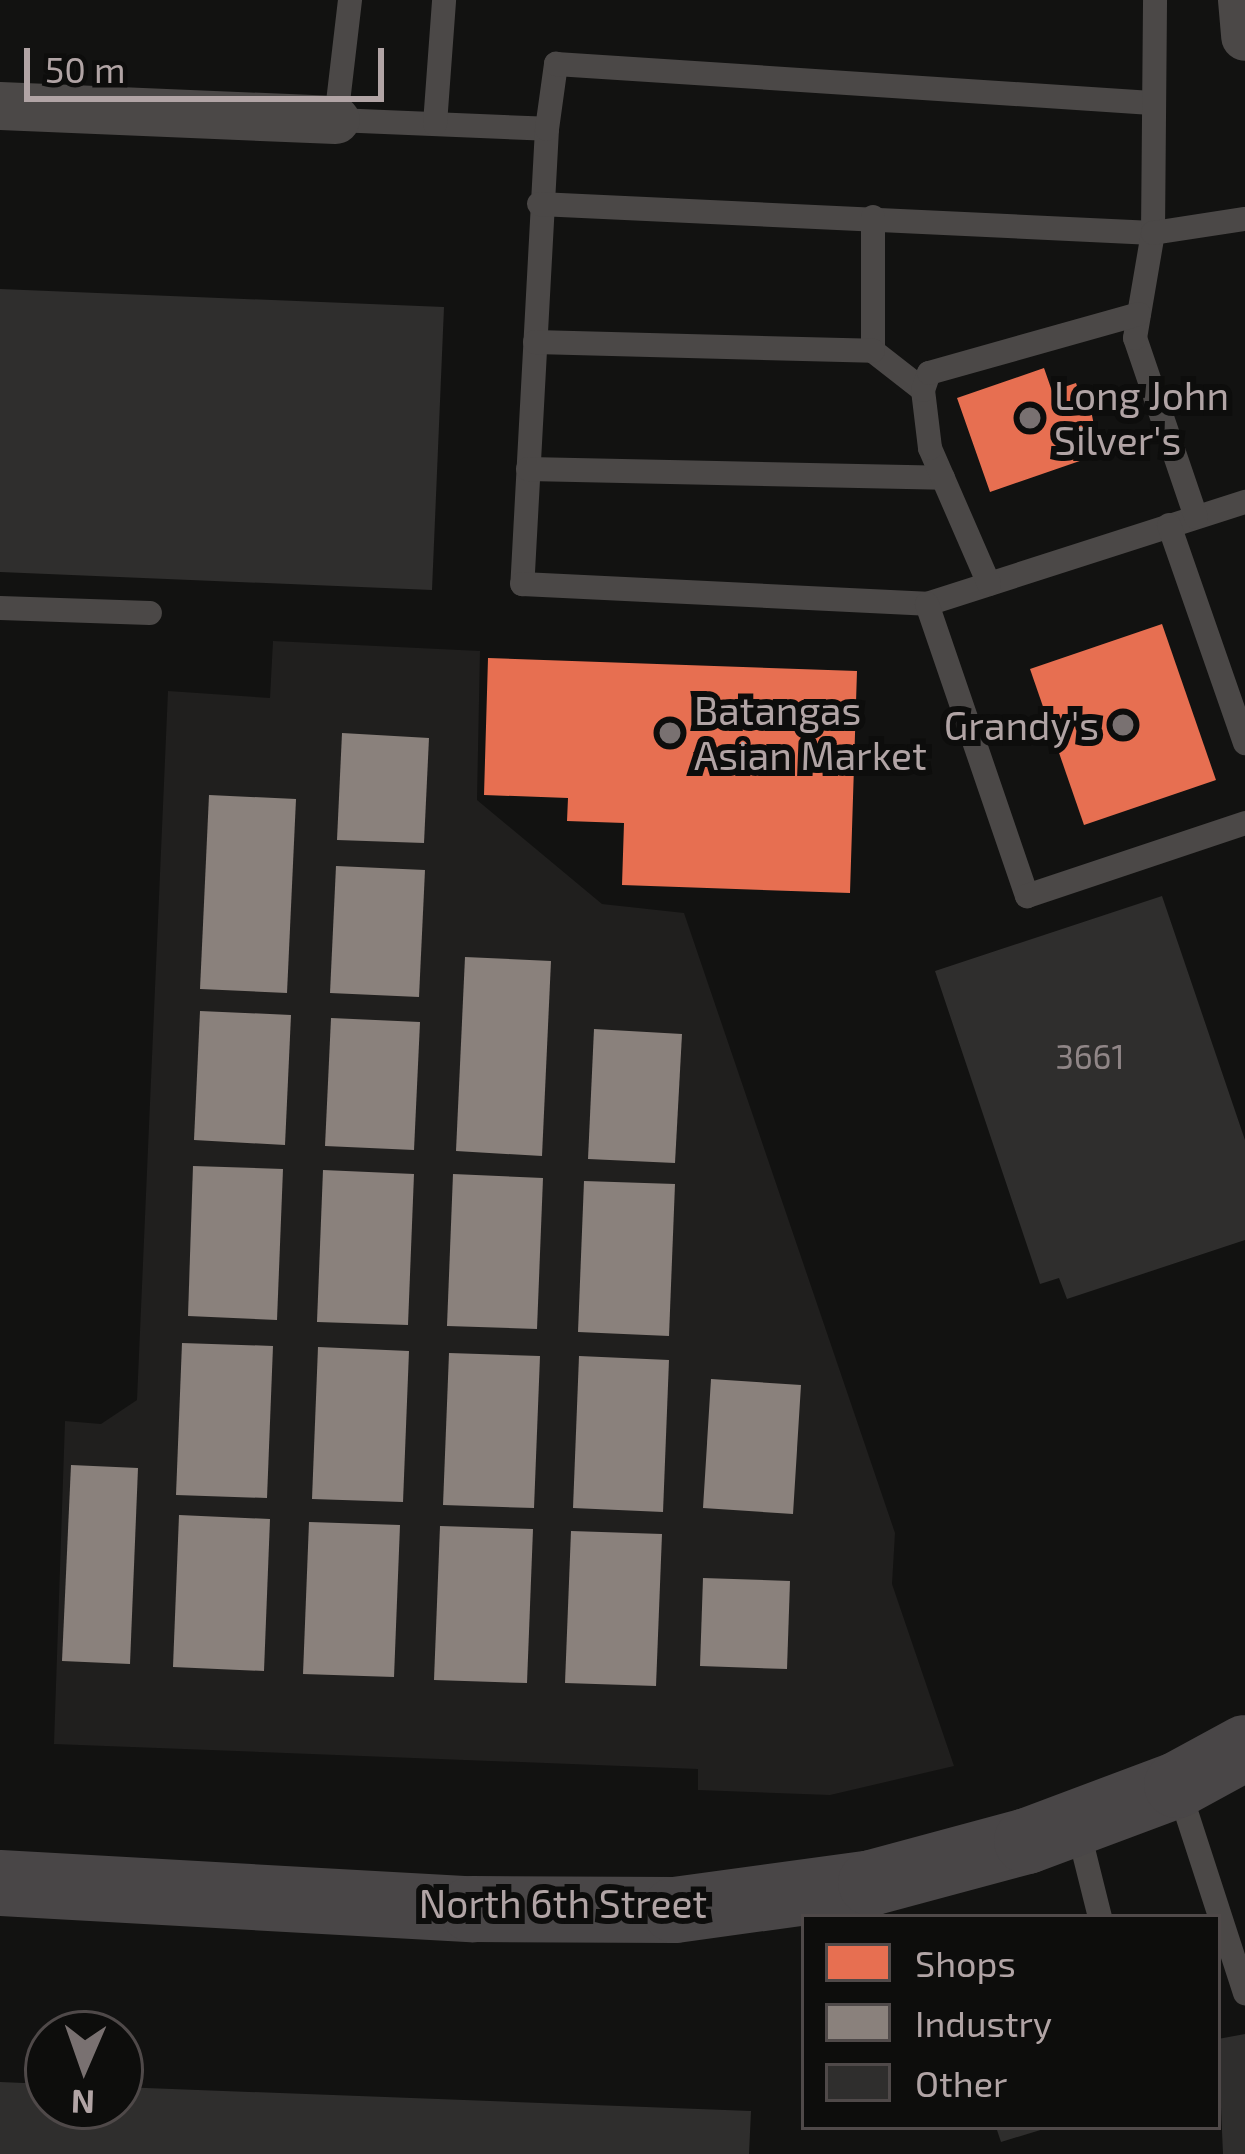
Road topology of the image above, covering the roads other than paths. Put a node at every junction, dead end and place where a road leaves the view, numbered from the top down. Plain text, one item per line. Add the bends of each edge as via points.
1 (350, 0) edge
2 (444, 0) edge
3 (1155, 0) edge
4 (1242, 0) edge
5 (1245, 38) edge
6 (1151, 103) junction
7 (0, 106) edge
8 (336, 120) junction
9 (435, 124) junction
10 (547, 129) junction
11 (538, 204) junction
12 (873, 217) junction
13 (1245, 219) edge
14 (1153, 233) junction
15 (1139, 314) junction
16 (535, 342) junction
17 (873, 351) junction
18 (923, 390) junction
19 (528, 470) junction
20 (943, 478) junction
21 (1245, 502) edge
22 (1196, 518) junction
23 (1169, 525) junction
24 (989, 584) junction
25 (927, 604) junction
26 (0, 608) edge
27 (150, 613) dead end
28 (1245, 743) edge
29 (1245, 823) edge
30 (1245, 1748) edge
31 (1177, 1784) junction
32 (1076, 1822) junction
33 (0, 1883) edge
34 (1099, 1914) edge
35 (1219, 1914) edge
36 (1221, 1919) edge
37 (1245, 1993) edge

1 - 8 lane
2 - 9 lane
3 - 6 lane
4 - 5 street
6 - 10 lane via 556,64
6 - 14 lane
7 - 8 street
8 - 9 lane
9 - 10 lane
10 - 11 lane
11 - 12 lane
11 - 16 lane
12 - 14 lane
12 - 17 lane
13 - 14 lane
14 - 15 lane
15 - 18 lane via 929,374
15 - 22 lane via 1135,338
16 - 17 lane
16 - 19 lane
17 - 18 lane
18 - 20 lane via 930,448
19 - 20 lane
19 - 25 lane via 522,584
20 - 24 lane
21 - 22 lane
22 - 23 lane
23 - 24 lane
23 - 28 lane
24 - 25 lane
25 - 29 lane via 1027,896
26 - 27 lane
30 - 31 main road, North 6th Street
31 - 32 main road, North 6th Street
31 - 35 lane
32 - 33 main road, North 6th Street via 871,1883 675,1910 472,1909
32 - 34 lane
36 - 37 lane

